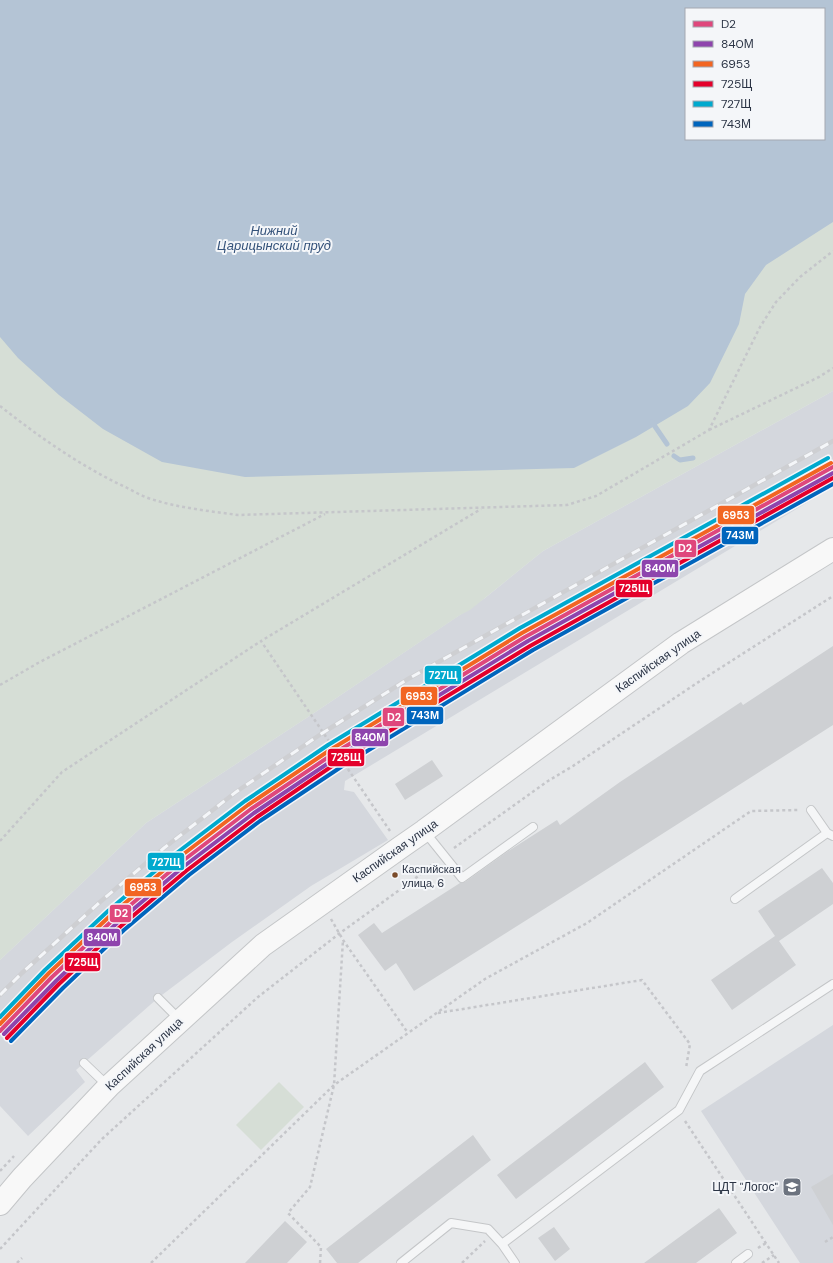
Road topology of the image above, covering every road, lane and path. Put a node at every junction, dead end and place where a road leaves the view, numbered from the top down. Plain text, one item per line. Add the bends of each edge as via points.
1 (833, 251) edge
2 (833, 368) edge
3 (0, 406) edge
4 (709, 430) junction
5 (482, 508) junction
6 (327, 513) junction
7 (833, 549) edge
8 (833, 596) edge
9 (261, 641) junction
10 (0, 685) edge
11 (811, 810) joint
12 (533, 827) dead end
13 (424, 831) junction
14 (830, 834) edge
15 (0, 841) edge
16 (400, 847) junction
17 (444, 855) junction
18 (734, 899) dead end
19 (833, 984) edge
20 (158, 998) dead end
21 (436, 1014) junction
22 (181, 1020) junction
23 (408, 1033) junction
24 (84, 1063) dead end
25 (685, 1074) dead end
26 (334, 1085) junction
27 (109, 1086) junction
28 (679, 1110) junction
29 (14, 1156) dead end
30 (0, 1171) edge
31 (0, 1204) edge
32 (492, 1234) junction
33 (833, 1237) edge
34 (825, 1242) dead end
35 (502, 1244) junction
36 (0, 1249) edge
37 (748, 1254) dead end
38 (774, 1254) junction
39 (22, 1258) dead end
40 (17, 1263) edge
41 (151, 1263) edge
42 (320, 1263) edge
43 (401, 1263) edge
44 (462, 1263) edge
45 (515, 1263) edge
46 (736, 1263) edge
47 (762, 1263) edge
48 (779, 1263) edge

1 - 4 path via 800,277 776,302 760,327
2 - 4 path
3 - 6 path via 67,454 111,480 150,498 192,509 238,515
4 - 5 path via 596,496 567,506
5 - 6 path
5 - 9 path
6 - 10 path
7 - 13 main road, Каспийская улица via 681,643
8 - 17 path via 548,781
9 - 15 path via 62,772
9 - 16 path
11 - 14 lane
11 - 21 path via 751,811 587,923 485,979
12 - 17 lane via 462,878
13 - 16 main road, Каспийская улица
13 - 17 lane
14 - 18 lane
16 - 22 main road, Каспийская улица via 263,945
17 - 36 path via 258,997 102,1139
19 - 28 lane via 700,1071
20 - 22 lane
21 - 23 path
21 - 25 path via 642,980 690,1044
22 - 27 main road, Каспийская улица
23 - 26 path
23 - 26 path via 344,940
24 - 27 lane
26 - 41 path
26 - 42 path via 310,1187 288,1213 321,1247
27 - 31 main road, Каспийская улица
28 - 35 lane
28 - 38 path
29 - 30 path
32 - 35 lane
32 - 43 lane via 488,1229 451,1223
32 - 44 path
33 - 34 path
35 - 45 lane
37 - 46 lane
38 - 47 path
38 - 48 path
39 - 40 path

